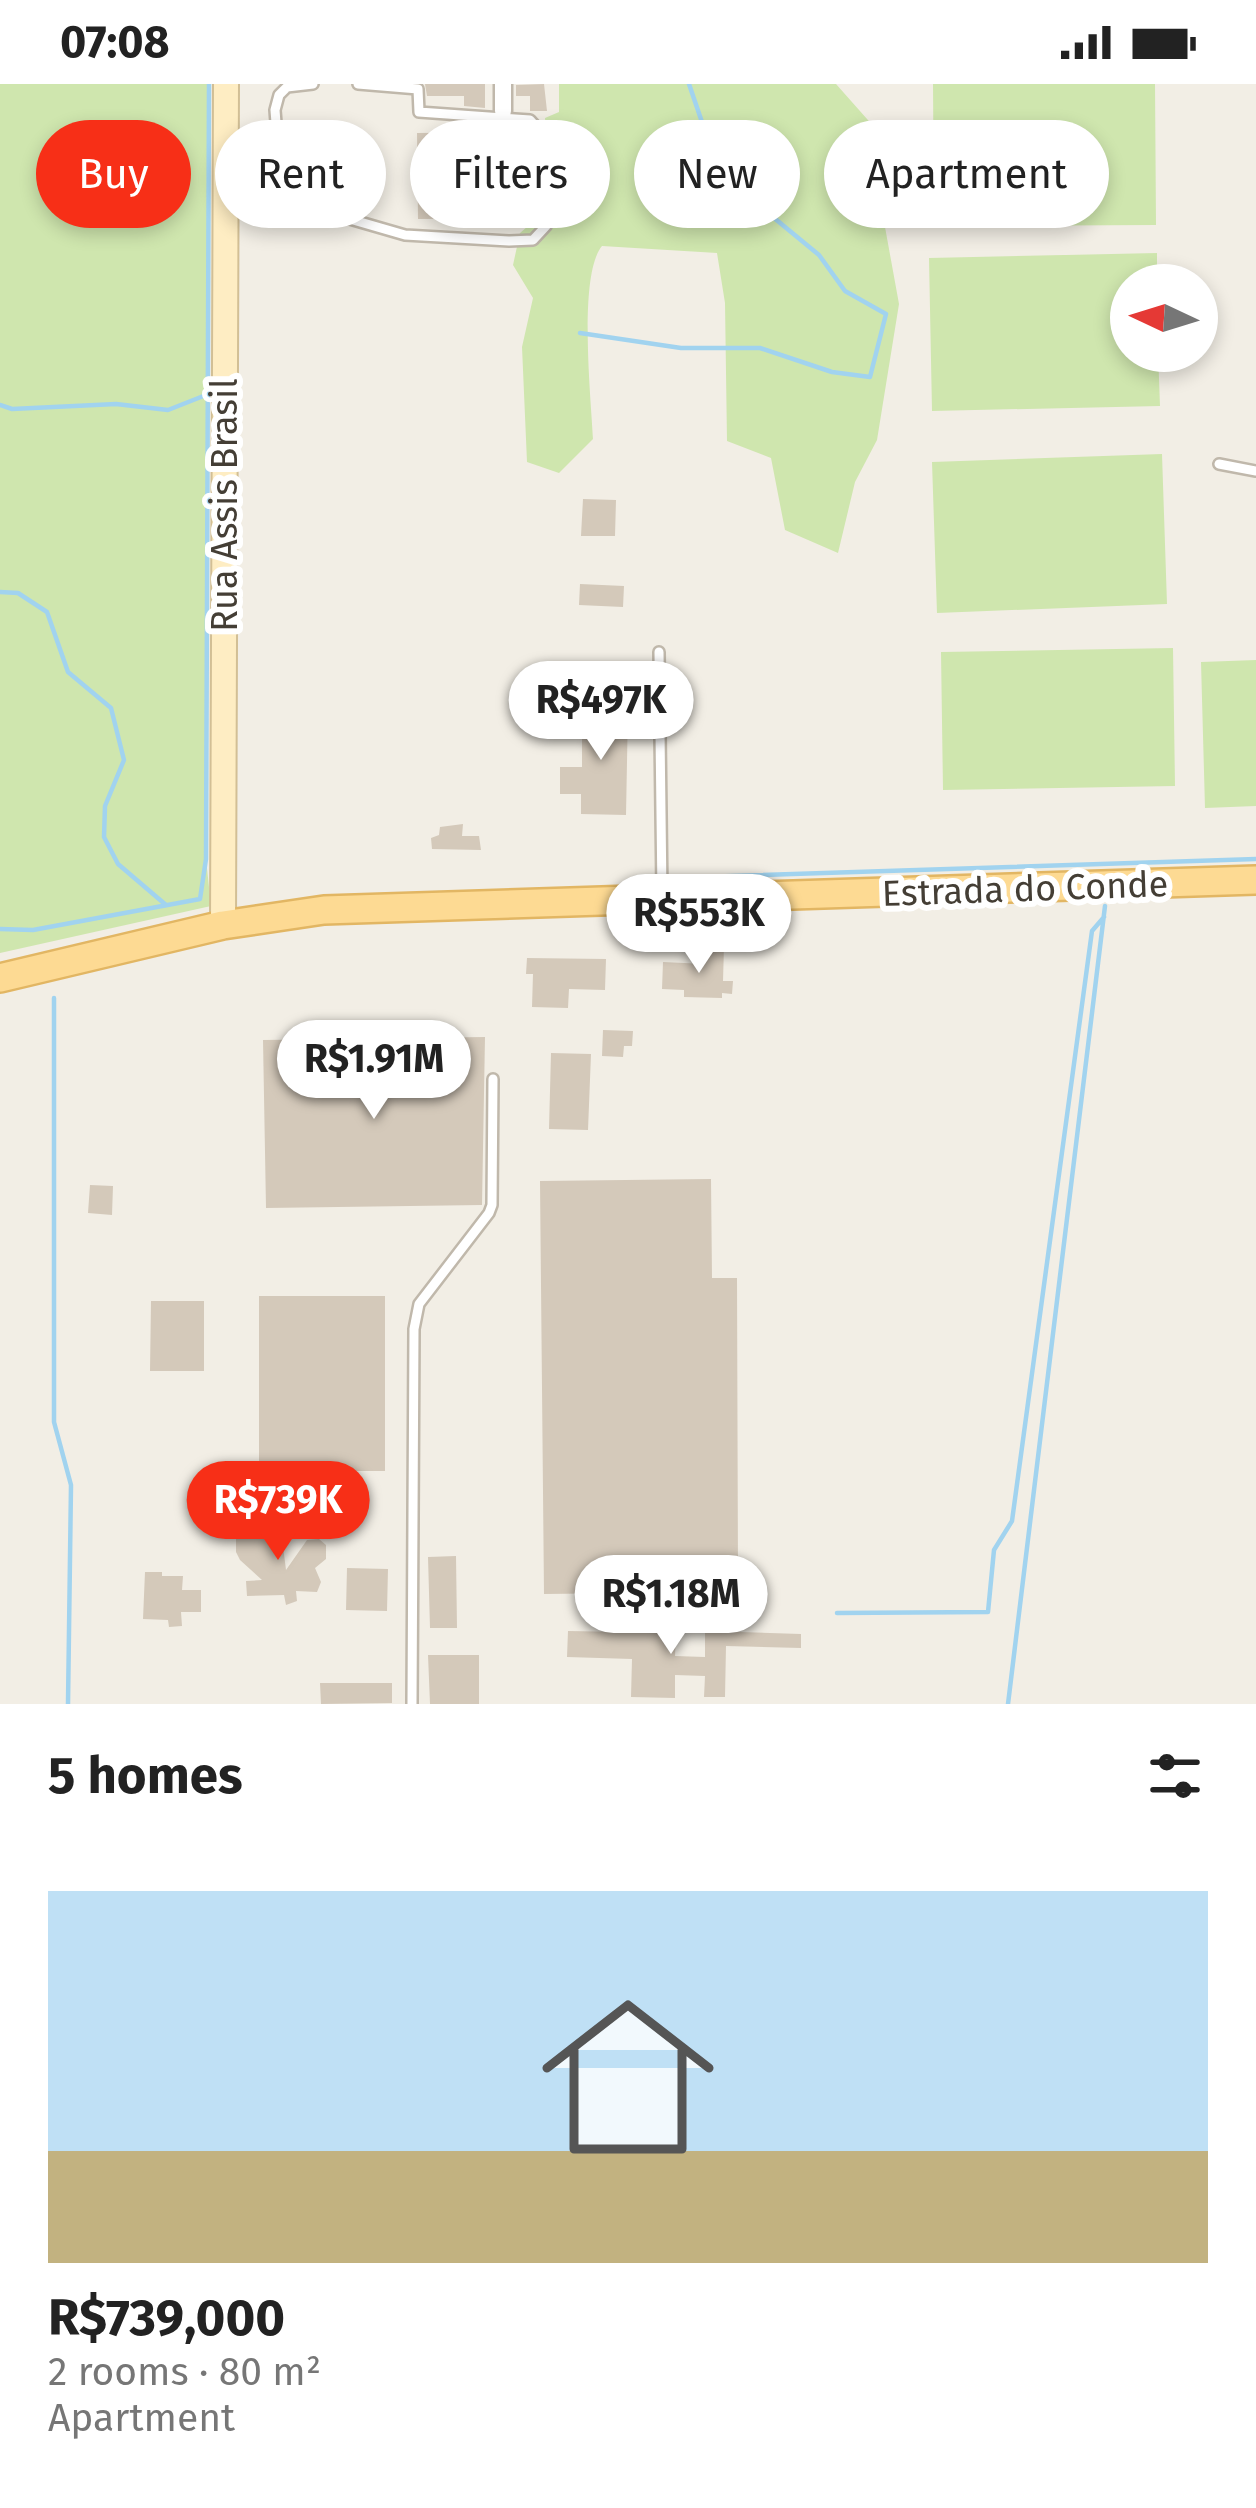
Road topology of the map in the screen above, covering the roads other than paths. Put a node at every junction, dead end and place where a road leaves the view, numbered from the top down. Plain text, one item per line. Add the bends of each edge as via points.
1 (226, 84) edge
2 (313, 84) edge
3 (358, 84) edge
4 (503, 84) edge
5 (502, 111) dead end
6 (226, 120) edge
7 (276, 120) edge
8 (226, 228) edge
9 (381, 228) edge
10 (1219, 464) dead end
11 (1256, 471) edge
12 (659, 652) dead end
13 (1256, 880) edge
14 (662, 899) junction
15 (223, 926) junction
16 (2, 977) edge
17 (493, 1079) dead end
18 (412, 1704) edge

1 - 6 street, Rua Assis Brasil
2 - 7 lane via 287,87
3 - 9 lane via 418,89 419,112 530,120 542,133 546,226 533,239
4 - 5 street
8 - 15 street, Rua Assis Brasil
10 - 11 lane
12 - 14 lane
13 - 14 main road, Estrada do Conde
14 - 15 main road, Estrada do Conde via 324,910
15 - 16 main road, Estrada do Conde
17 - 18 lane via 490,1213 419,1304 414,1329

